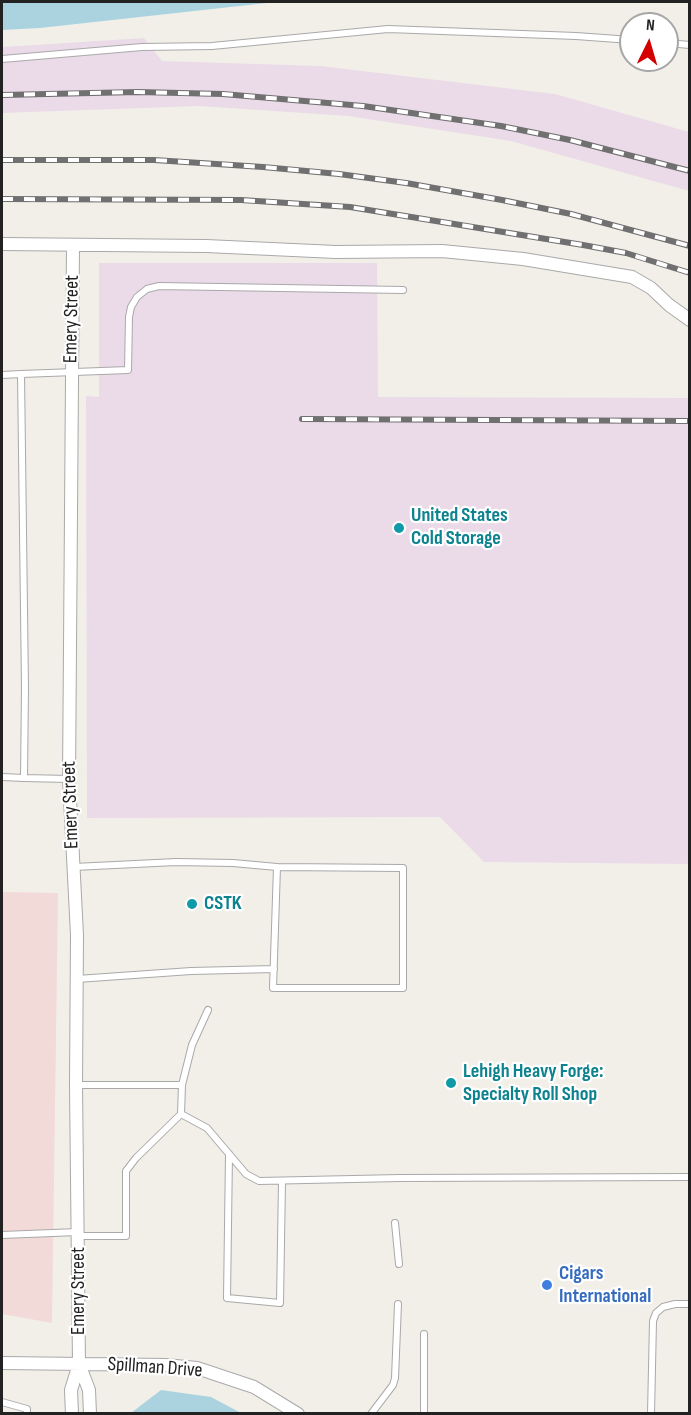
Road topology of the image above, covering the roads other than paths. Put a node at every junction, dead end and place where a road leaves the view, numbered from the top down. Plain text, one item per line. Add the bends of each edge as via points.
1 (619, 39) edge
2 (2, 59) edge
3 (2, 244) edge
4 (73, 246) junction
5 (403, 290) dead end
6 (690, 320) edge
7 (71, 373) junction
8 (21, 374) junction
9 (2, 375) edge
10 (2, 777) edge
11 (24, 777) junction
12 (69, 779) junction
13 (74, 867) junction
14 (277, 867) junction
15 (274, 969) junction
16 (77, 979) junction
17 (208, 1010) dead end
18 (76, 1085) junction
19 (182, 1085) junction
20 (181, 1114) junction
21 (229, 1154) junction
22 (690, 1177) edge
23 (282, 1181) junction
24 (395, 1223) dead end
25 (78, 1234) junction
26 (2, 1235) edge
27 (399, 1264) dead end
28 (398, 1304) dead end
29 (690, 1304) edge
30 (424, 1334) dead end
31 (2, 1363) edge
32 (79, 1364) junction
33 (2, 1402) edge
34 (27, 1413) edge
35 (72, 1413) edge
36 (90, 1413) edge
37 (298, 1413) edge
38 (371, 1413) edge
39 (424, 1413) edge
40 (651, 1413) edge

1 - 2 lane via 388,28 212,46 142,47
3 - 4 street
4 - 6 street via 442,251 523,259 632,277
4 - 7 street, Emery Street
5 - 7 lane via 159,286 147,289 131,307 128,370
7 - 8 lane
7 - 12 street, Emery Street
8 - 9 lane
8 - 11 lane
10 - 11 lane
11 - 12 lane
12 - 13 street, Emery Street
13 - 14 lane via 176,862
13 - 16 street, Emery Street
14 - 15 lane
14 - 15 lane via 403,868 403,988 273,988
15 - 16 lane via 191,970
16 - 18 street, Emery Street
17 - 19 lane via 192,1045
18 - 19 lane
18 - 25 street, Emery Street
19 - 20 lane
20 - 21 lane via 207,1128
20 - 25 lane via 126,1172 126,1236
21 - 23 lane via 246,1174 259,1181
21 - 23 lane via 227,1298 280,1303
22 - 23 lane
24 - 27 lane
25 - 26 lane
25 - 32 street, Emery Street
28 - 38 lane via 396,1378
29 - 40 lane via 663,1307 653,1321
30 - 39 lane
31 - 32 street, Spillman Drive
32 - 35 street, Emery Street via 71,1390
32 - 36 street, Emery Street via 89,1389
32 - 37 street, Spillman Drive via 197,1368 254,1387
33 - 34 lane via 27,1409

